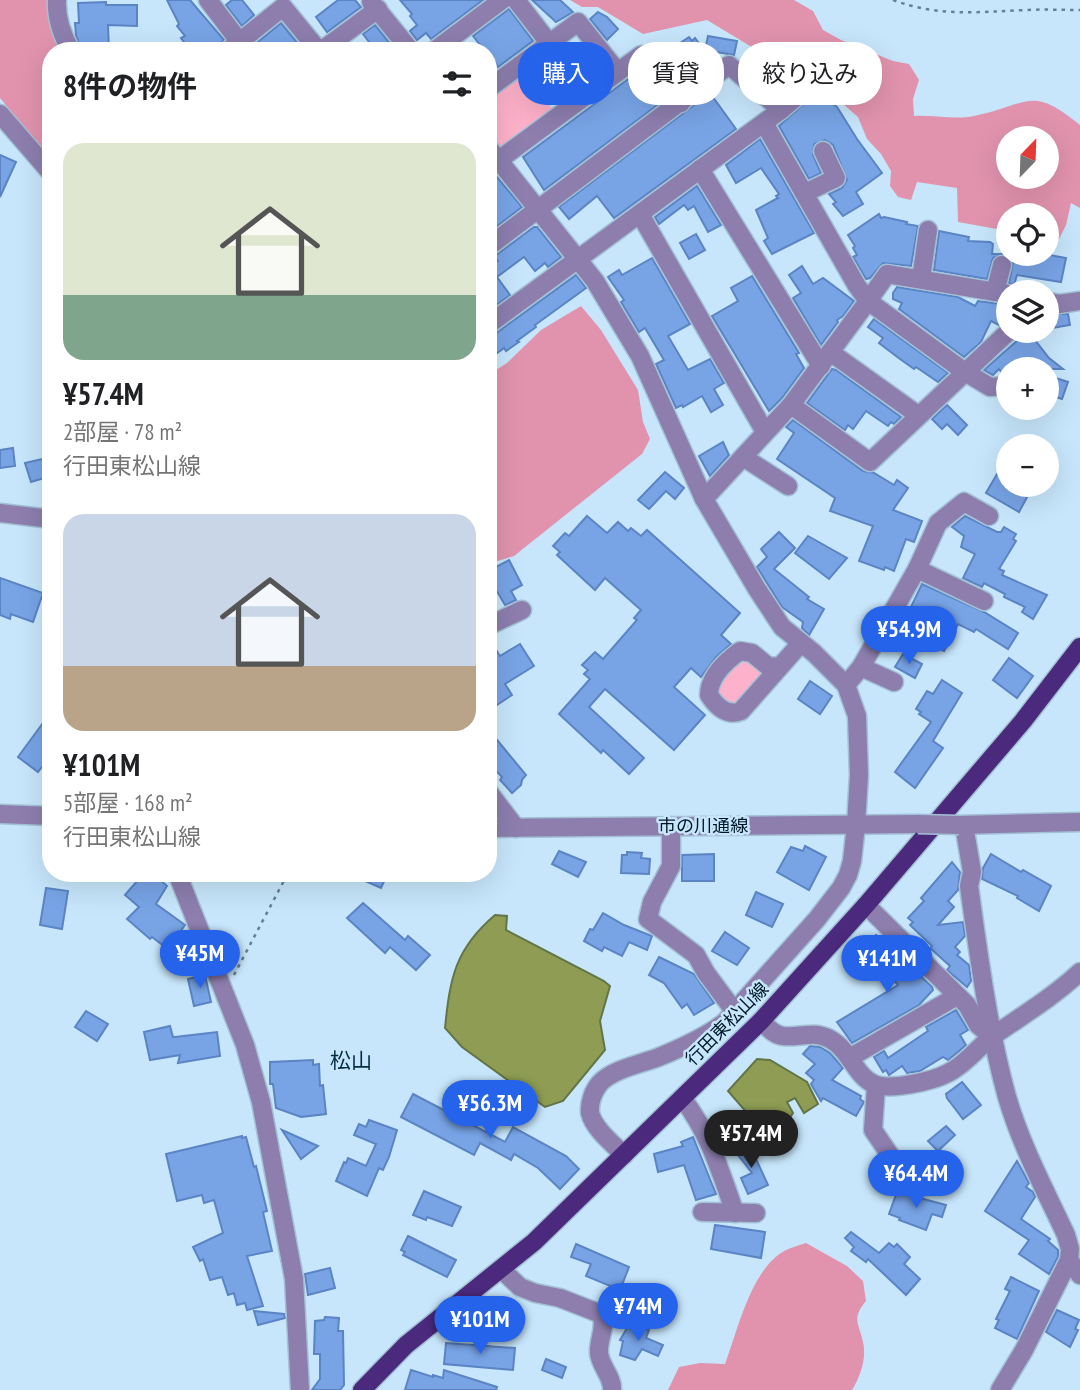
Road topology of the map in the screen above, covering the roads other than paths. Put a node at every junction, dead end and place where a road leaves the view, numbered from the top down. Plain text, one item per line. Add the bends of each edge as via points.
1 (57, 0) edge
2 (208, 0) edge
3 (502, 0) edge
4 (516, 0) edge
5 (374, 5) edge
6 (480, 6) edge
7 (66, 42) edge
8 (232, 42) edge
9 (239, 42) edge
10 (312, 42) edge
11 (331, 42) edge
12 (404, 42) edge
13 (444, 42) edge
14 (549, 42) edge
15 (551, 42) edge
16 (594, 42) edge
17 (628, 64) edge
18 (518, 67) edge
19 (614, 67) edge
20 (724, 69) edge
21 (617, 71) junction
22 (497, 82) edge
23 (678, 105) edge
24 (787, 105) edge
25 (781, 110) junction
26 (0, 114) edge
27 (764, 123) junction
28 (823, 151) dead end
29 (497, 155) edge
30 (42, 163) edge
31 (497, 164) edge
32 (700, 169) junction
33 (805, 193) junction
34 (538, 210) junction
35 (640, 214) junction
36 (928, 230) dead end
37 (497, 240) edge
38 (579, 260) junction
39 (921, 279) junction
40 (996, 292) edge
41 (868, 301) junction
42 (1080, 301) edge
43 (1059, 304) edge
44 (497, 319) edge
45 (996, 343) edge
46 (825, 359) junction
47 (965, 372) junction
48 (996, 387) edge
49 (791, 405) junction
50 (918, 415) junction
51 (765, 432) junction
52 (743, 457) junction
53 (788, 486) dead end
54 (704, 499) junction
55 (0, 513) edge
56 (989, 516) dead end
57 (42, 518) edge
58 (917, 569) junction
59 (984, 601) dead end
60 (522, 610) dead end
61 (497, 622) edge
62 (801, 643) junction
63 (1080, 647) edge
64 (780, 666) dead end
65 (861, 667) junction
66 (894, 682) dead end
67 (846, 685) junction
68 (497, 803) edge
69 (0, 814) edge
70 (42, 816) edge
71 (1080, 822) edge
72 (856, 825) junction
73 (962, 825) junction
74 (671, 826) junction
75 (497, 828) edge
76 (516, 828) junction
77 (181, 882) edge
78 (866, 905) junction
79 (1080, 972) edge
80 (957, 996) junction
81 (735, 1012) junction
82 (761, 1021) junction
83 (992, 1037) junction
84 (851, 1057) junction
85 (876, 1086) junction
86 (682, 1098) junction
87 (624, 1155) junction
88 (897, 1170) dead end
89 (702, 1212) dead end
90 (735, 1213) junction
91 (756, 1213) dead end
92 (1075, 1258) edge
93 (502, 1269) junction
94 (300, 1390) edge
95 (362, 1390) edge
96 (612, 1390) edge
97 (1000, 1390) edge

1 - 7 street
2 - 8 street
3 - 6 street
4 - 14 street
5 - 11 street
5 - 12 street
6 - 13 street
9 - 10 street via 283,7
15 - 16 street via 578,22
17 - 21 street
18 - 22 street
19 - 21 street
20 - 25 street via 729,65
21 - 29 street
23 - 34 street
24 - 25 street
25 - 27 street
26 - 30 street
27 - 32 street
27 - 33 street
28 - 33 street via 836,178
31 - 34 street
32 - 35 street
32 - 46 street
33 - 41 street
34 - 37 street
34 - 38 street
35 - 38 street
35 - 51 street
36 - 39 street
38 - 44 street
38 - 54 street via 640,356
39 - 40 street
39 - 41 street via 887,274
41 - 46 street
41 - 47 street
42 - 43 street
45 - 47 street
46 - 49 street
46 - 50 street
47 - 48 street
47 - 50 street
49 - 50 street via 870,462
49 - 51 street
51 - 52 street
52 - 53 street
52 - 54 street
54 - 62 street via 776,619
55 - 57 street
56 - 58 street via 964,502 938,523
58 - 59 street
58 - 65 street
60 - 61 street
62 - 64 street
62 - 67 street
63 - 78 main road, 行田東松山線
65 - 66 street
65 - 67 street
67 - 72 street via 857,716
68 - 76 street
69 - 70 street
71 - 73 street
72 - 73 street, 市の川通線, bridge
72 - 74 street, 市の川通線
72 - 81 street via 852,861 841,888
73 - 83 street
74 - 76 street, 市の川通線
74 - 81 street via 671,866 648,919 696,956
75 - 76 street, 市の川通線
77 - 94 street via 254,1074 294,1279
78 - 80 street
78 - 82 main road, 行田東松山線
79 - 83 street
80 - 83 street
80 - 84 street
81 - 87 street via 714,1030 610,1076 594,1091 590,1114
82 - 84 street via 784,1036 820,1034
82 - 86 main road, 行田東松山線
83 - 85 street via 951,1072 937,1078
83 - 92 street via 1024,1143
84 - 85 street via 865,1079
85 - 88 street via 873,1130
86 - 87 main road, 行田東松山線
86 - 90 street via 696,1116
87 - 93 main road, 行田東松山線
89 - 90 street
90 - 91 street
92 - 97 street
93 - 95 main road, 行田東松山線 via 406,1345
93 - 96 street via 520,1287 601,1314 599,1354

